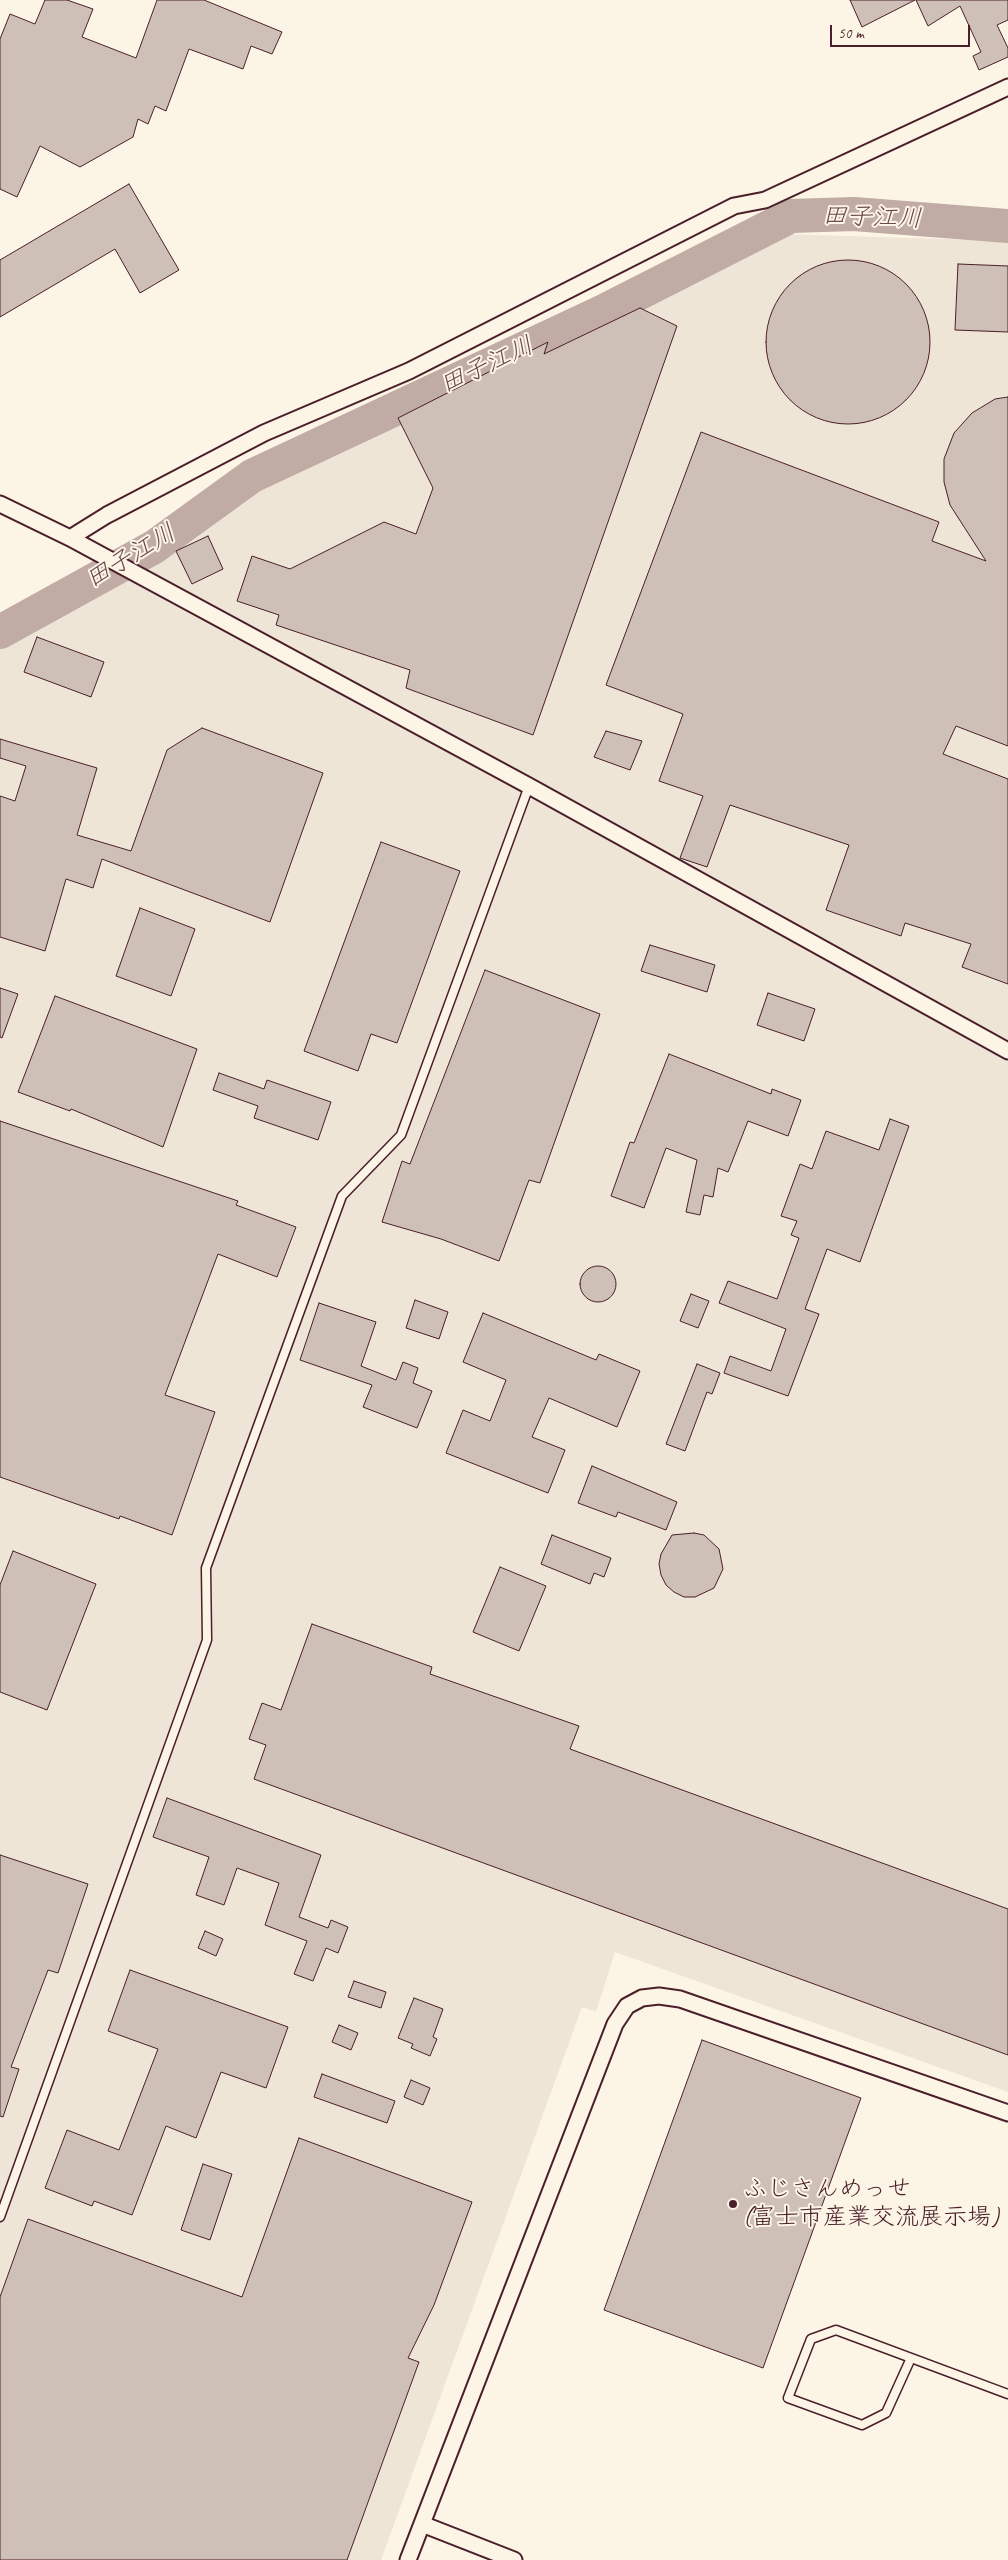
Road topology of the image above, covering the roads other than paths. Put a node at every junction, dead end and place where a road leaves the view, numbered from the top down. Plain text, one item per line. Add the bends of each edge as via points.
1 (1008, 87) edge
2 (0, 504) edge
3 (70, 538) junction
4 (529, 786) junction
5 (1008, 1052) edge
6 (1008, 2113) edge
7 (0, 2217) edge
8 (911, 2358) junction
9 (1008, 2394) edge
10 (422, 2524) junction
11 (408, 2560) edge
12 (514, 2560) edge

1 - 3 street via 764,200 734,206 409,371 264,433 107,515
2 - 3 street
3 - 4 street
4 - 5 street
4 - 7 lane via 401,1135 342,1196 206,1568 207,1640
6 - 10 street via 680,1999 642,1998 627,2006 615,2024
8 - 8 lane via 836,2330 811,2339 788,2398 862,2425 886,2414
8 - 9 lane
10 - 11 street
10 - 12 street

